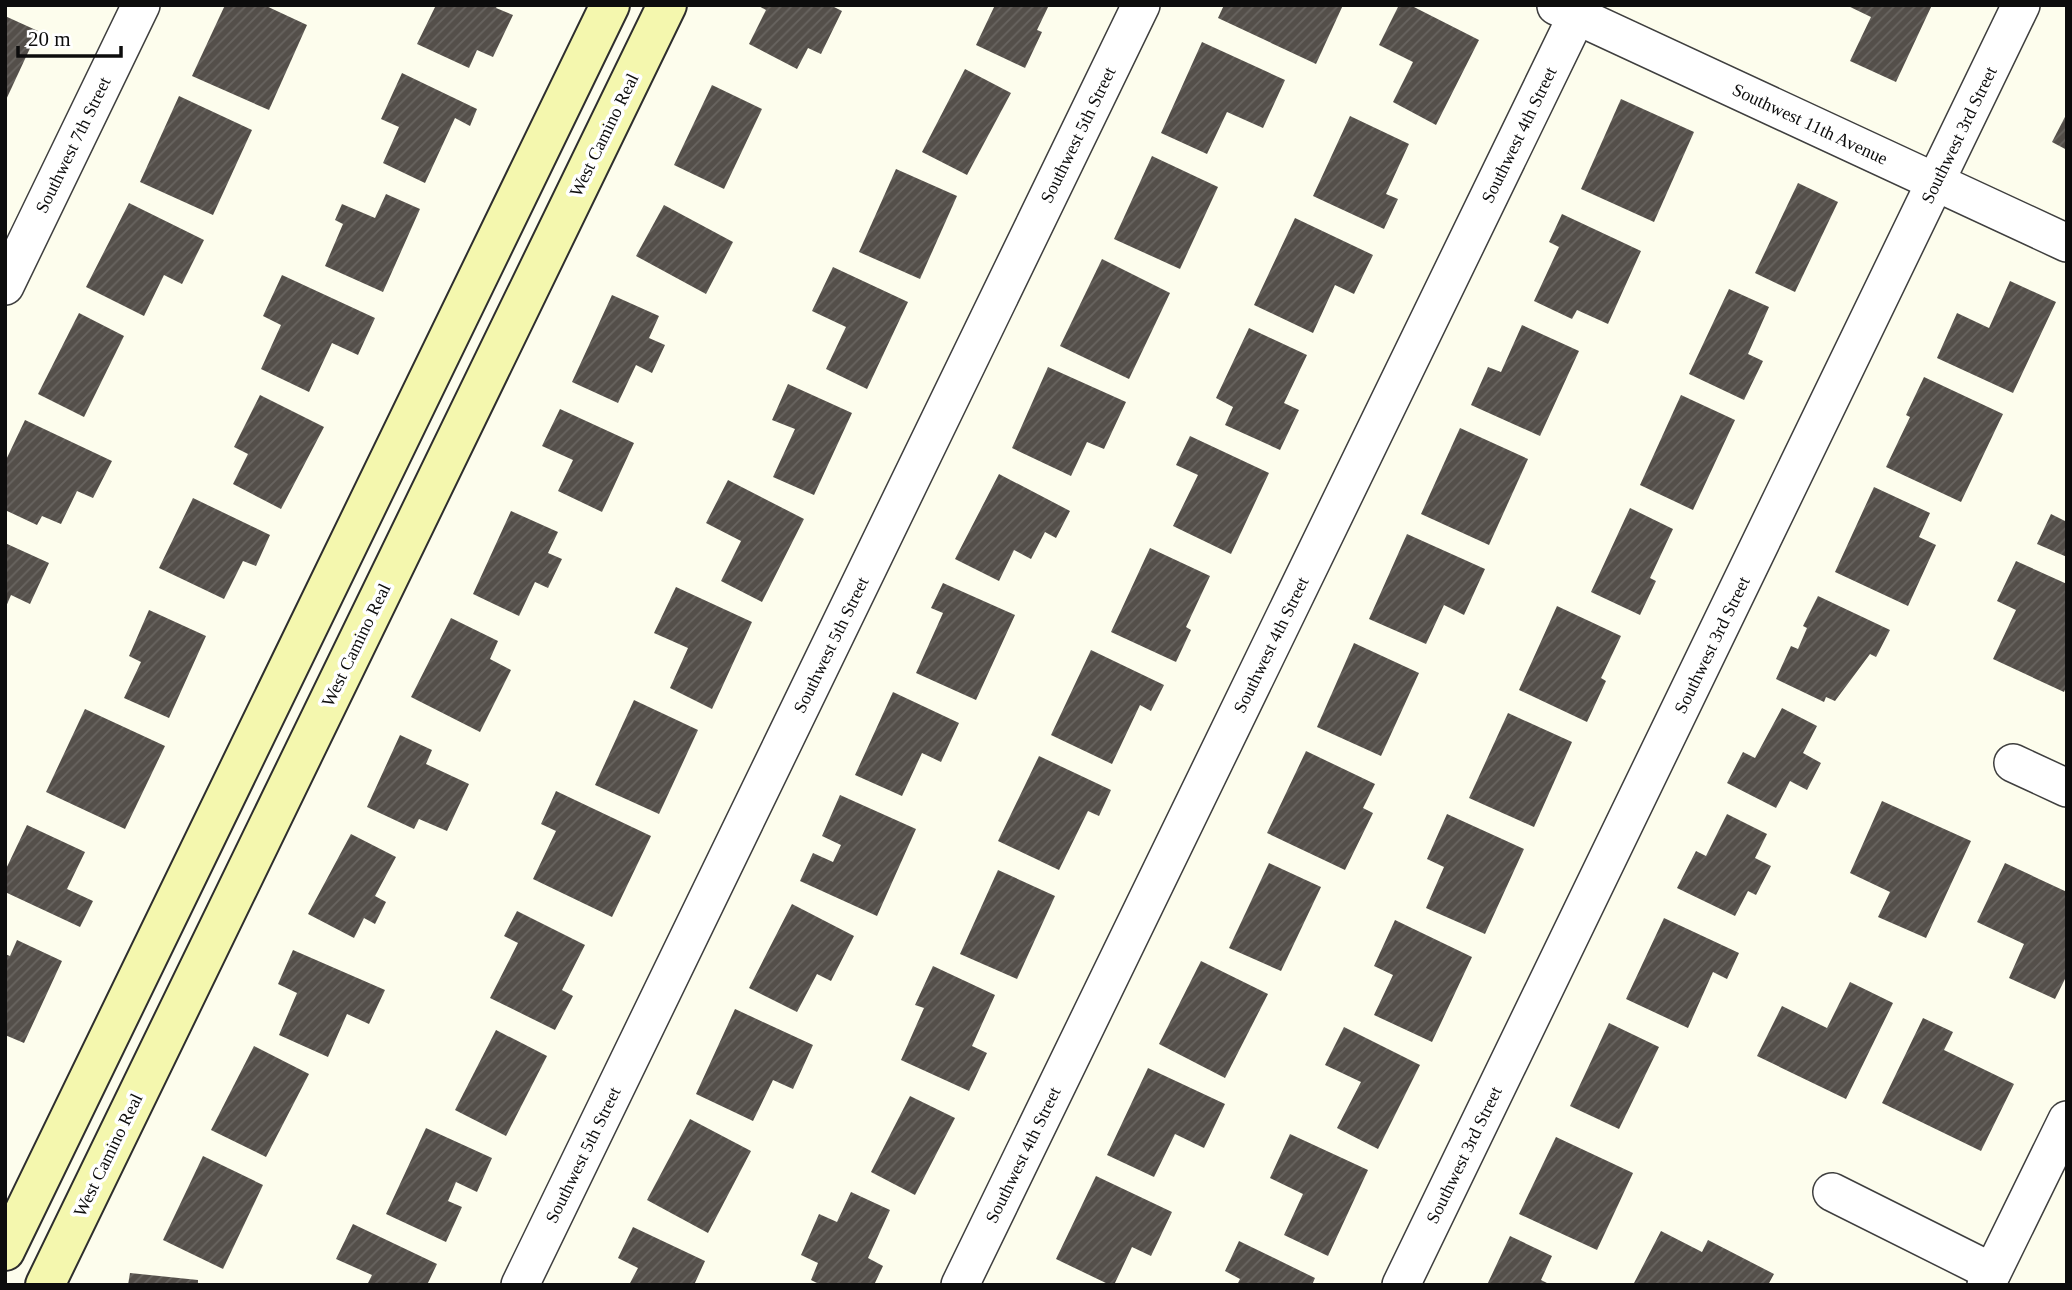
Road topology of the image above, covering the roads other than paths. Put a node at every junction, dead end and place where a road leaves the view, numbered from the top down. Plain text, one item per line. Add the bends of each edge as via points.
1 (141, 5) edge
2 (610, 5) edge
3 (667, 5) edge
4 (1141, 5) edge
5 (2021, 5) edge
6 (1571, 9) edge
7 (1937, 182) junction
8 (2067, 243) edge
9 (5, 286) edge
10 (372, 495) junction
11 (418, 518) junction
12 (2013, 763) dead end
13 (2067, 788) edge
14 (2067, 1120) edge
15 (1832, 1192) dead end
16 (5, 1251) edge
17 (1989, 1278) edge
18 (45, 1285) edge
19 (520, 1285) edge
20 (960, 1285) edge
21 (1401, 1285) edge

1 - 9 street, Southwest 7th Street
2 - 10 street
3 - 11 street, West Camino Real
4 - 19 street, Southwest 5th Street
5 - 7 street, Southwest 3rd Street
6 - 7 street, Southwest 11th Avenue
6 - 20 street, Southwest 4th Street
7 - 8 street, Southwest 11th Avenue
7 - 21 street, Southwest 3rd Street
10 - 11 street
10 - 16 street
11 - 18 street, West Camino Real
12 - 13 street
14 - 17 street
15 - 17 street

